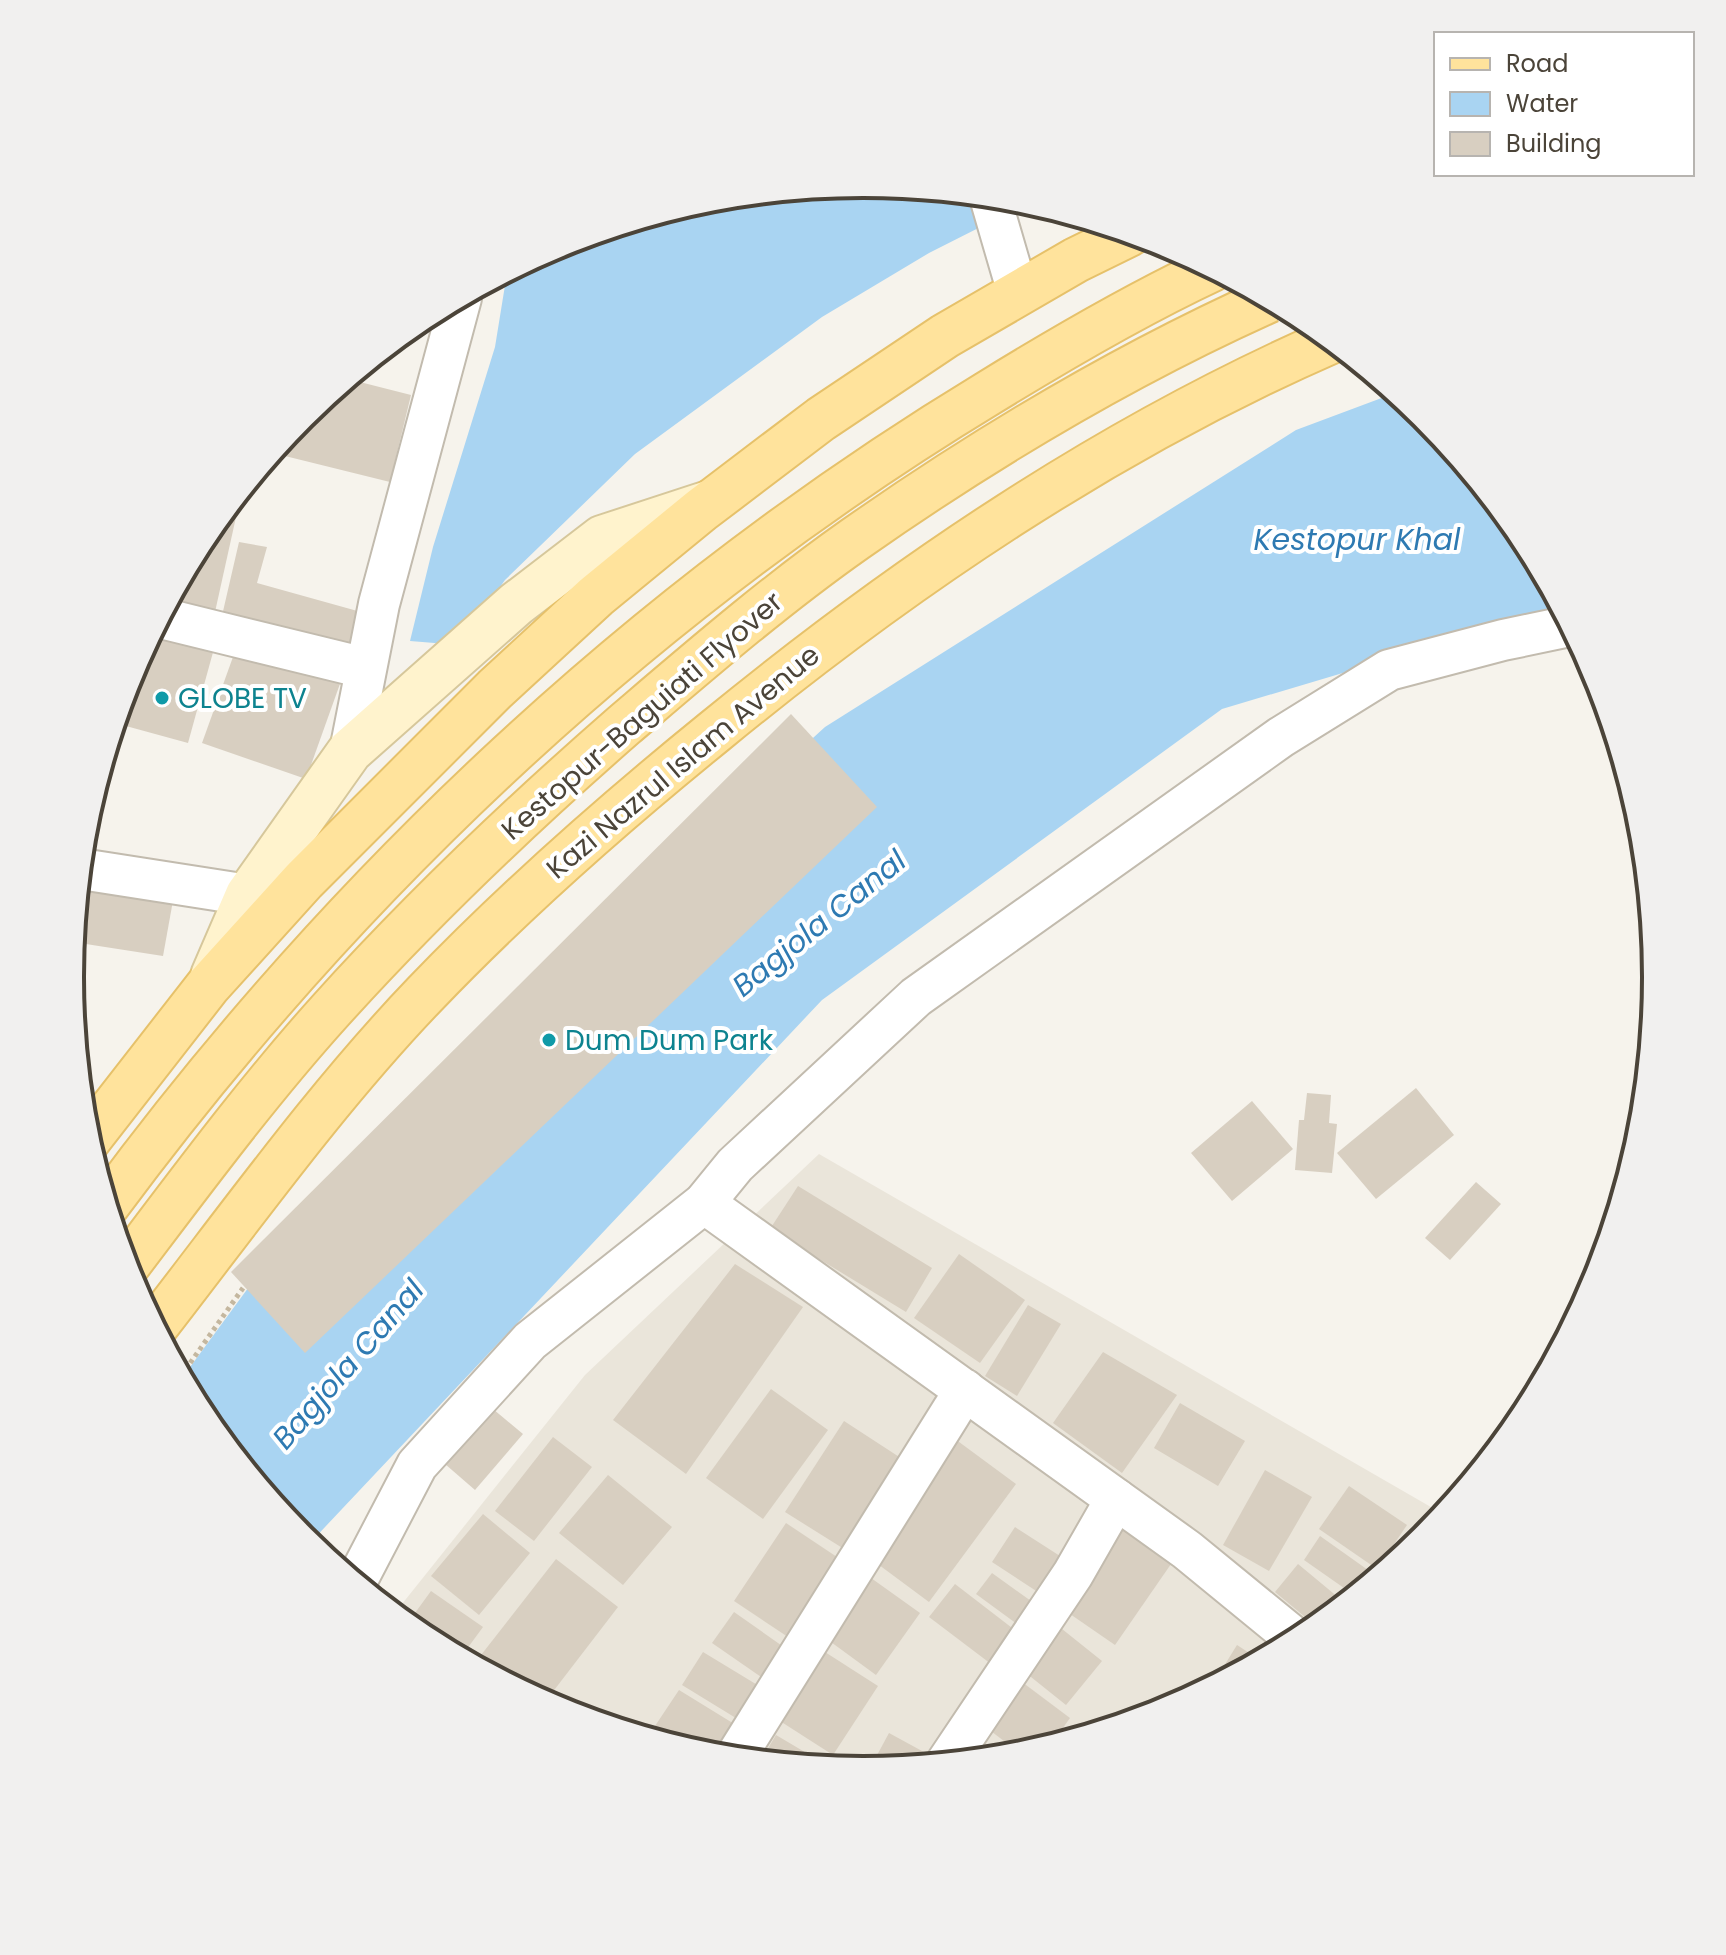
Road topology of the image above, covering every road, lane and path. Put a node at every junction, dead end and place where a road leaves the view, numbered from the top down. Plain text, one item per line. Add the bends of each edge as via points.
1 (994, 210) edge
2 (1115, 241) edge
3 (1199, 275) edge
4 (1018, 293) junction
5 (1256, 306) edge
6 (457, 314) edge
7 (1319, 347) edge
8 (711, 502) junction
9 (171, 620) edge
10 (1559, 628) edge
11 (365, 668) junction
12 (350, 751) junction
13 (92, 871) edge
14 (248, 895) junction
15 (208, 986) junction
16 (99, 1126) edge
17 (115, 1194) edge
18 (704, 1203) junction
19 (135, 1255) edge
20 (162, 1318) edge
21 (219, 1321) dead end
22 (188, 1366) edge
23 (965, 1390) junction
24 (1116, 1499) junction
25 (361, 1573) edge
26 (1286, 1631) edge
27 (742, 1747) edge
28 (954, 1751) edge

1 - 4 street
2 - 4 main road
3 - 17 main road, Kestopur-Baguiati Flyover via 932,428 754,551 626,652 486,777 357,903 230,1047
4 - 8 main road via 821,419
5 - 19 main road, Kestopur-Baguiati Flyover, bridge via 985,453 854,540 708,653 436,898 240,1118
6 - 11 street
7 - 20 main road, Kazi Nazrul Islam Avenue via 1199,405 940,559 842,630 630,800 424,995 310,1127
8 - 12 street via 602,538 516,604
8 - 15 main road via 596,596 495,689 304,880
9 - 11 street
10 - 18 street via 1389,670 1281,737 916,997 735,1165
11 - 12 street
12 - 14 street
13 - 14 street
14 - 15 street
15 - 16 main road
18 - 23 street
18 - 25 street via 530,1341 417,1465
21 - 22 path
23 - 24 street
23 - 27 street
24 - 26 street
24 - 28 street via 1073,1574

